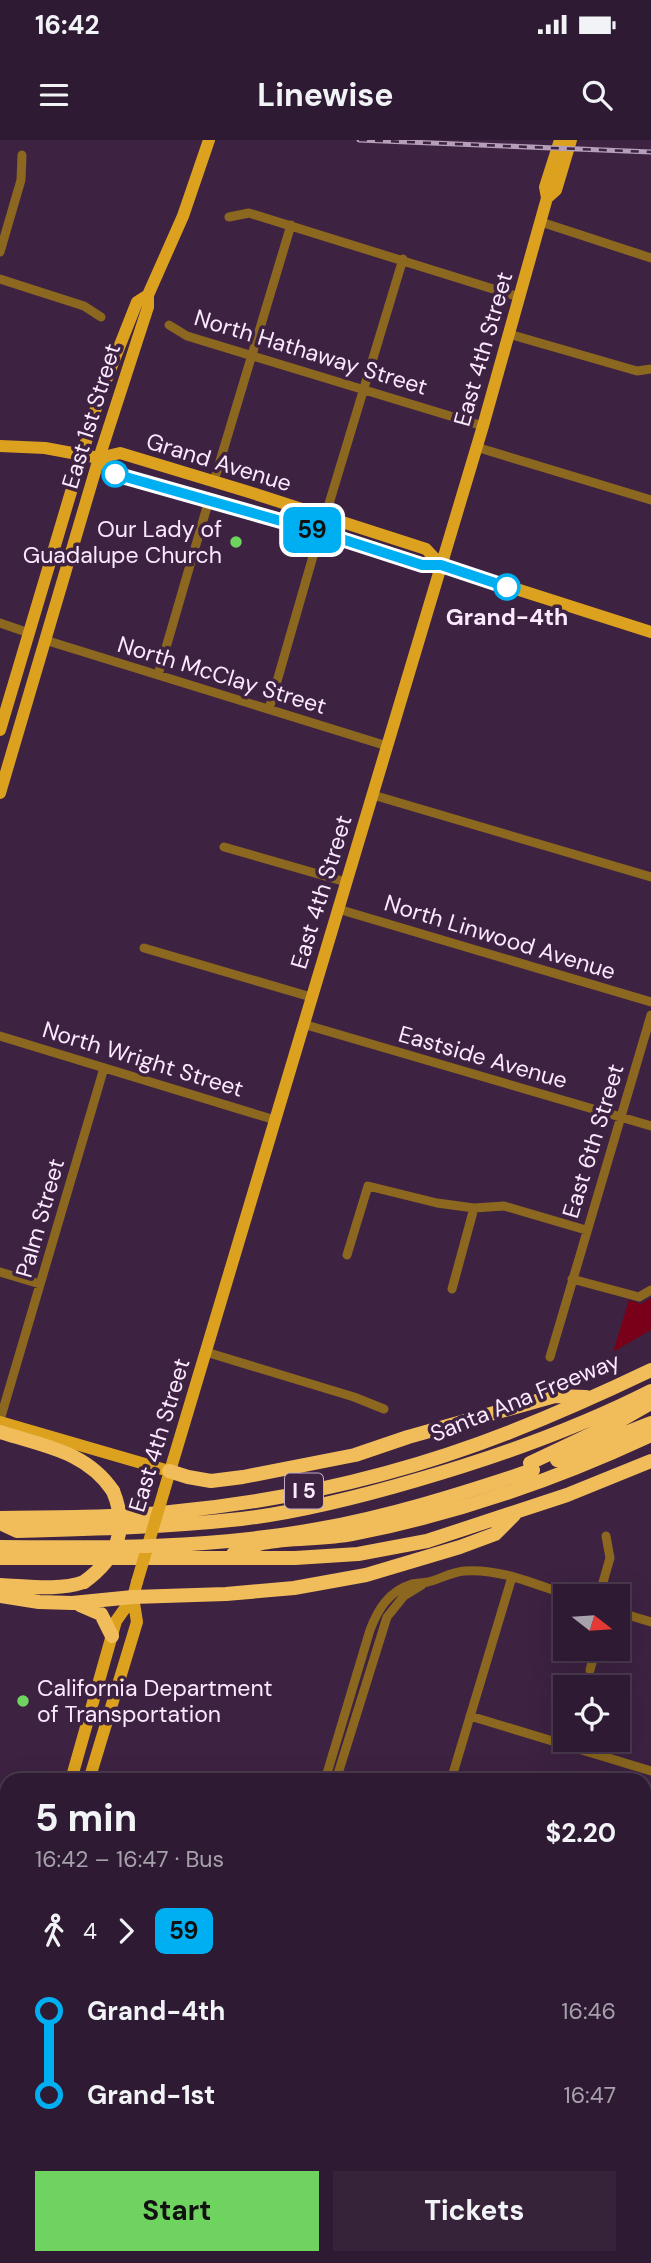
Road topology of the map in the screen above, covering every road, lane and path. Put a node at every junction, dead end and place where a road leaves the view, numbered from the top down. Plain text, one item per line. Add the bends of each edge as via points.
1 (209, 140) edge
2 (560, 140) edge
3 (571, 140) edge
4 (23, 155) dead end
5 (547, 198) junction
6 (229, 217) dead end
7 (541, 222) junction
8 (291, 225) junction
9 (0, 252) edge
10 (651, 258) edge
11 (403, 259) junction
12 (0, 279) edge
13 (148, 295) junction
14 (519, 297) junction
15 (101, 317) dead end
16 (169, 325) dead end
17 (509, 334) junction
18 (253, 355) junction
19 (651, 369) edge
20 (364, 388) junction
21 (483, 426) junction
22 (0, 446) edge
23 (477, 447) junction
24 (82, 454) junction
25 (99, 458) junction
26 (214, 481) junction
27 (209, 500) junction
28 (651, 500) edge
29 (326, 517) junction
30 (320, 532) junction
31 (441, 565) junction
32 (0, 624) edge
33 (651, 632) edge
34 (29, 633) junction
35 (45, 640) junction
36 (158, 675) junction
37 (269, 709) junction
38 (24, 712) junction
39 (0, 730) edge
40 (387, 746) junction
41 (0, 793) edge
42 (373, 795) junction
43 (224, 847) dead end
44 (651, 877) edge
45 (346, 882) junction
46 (338, 909) junction
47 (144, 948) dead end
48 (311, 998) junction
49 (651, 1002) edge
50 (651, 1015) edge
51 (303, 1024) junction
52 (0, 1036) edge
53 (104, 1068) junction
54 (620, 1117) junction
55 (275, 1119) junction
56 (651, 1126) edge
57 (474, 1208) junction
58 (586, 1230) junction
59 (348, 1255) dead end
60 (0, 1272) edge
61 (572, 1279) junction
62 (40, 1284) junction
63 (452, 1289) dead end
64 (651, 1290) edge
65 (206, 1352) junction
66 (550, 1357) dead end
67 (651, 1370) edge
68 (651, 1391) edge
69 (594, 1397) junction
70 (651, 1403) edge
71 (384, 1409) dead end
72 (0, 1421) edge
73 (651, 1423) edge
74 (0, 1432) edge
75 (651, 1435) edge
76 (651, 1461) edge
77 (532, 1466) junction
78 (169, 1471) junction
79 (517, 1513) junction
80 (0, 1518) edge
81 (0, 1523) edge
82 (606, 1536) dead end
83 (0, 1538) edge
84 (0, 1546) edge
85 (0, 1558) edge
86 (221, 1558) junction
87 (512, 1577) junction
88 (602, 1584) edge
89 (0, 1585) edge
90 (135, 1590) junction
91 (553, 1591) edge
92 (0, 1597) edge
93 (392, 1601) junction
94 (72, 1603) junction
95 (630, 1616) edge
96 (651, 1622) edge
97 (112, 1636) junction
98 (592, 1661) edge
99 (590, 1670) dead end
100 (470, 1716) junction
101 (651, 1771) edge
102 (73, 1773) edge
103 (91, 1773) edge
104 (328, 1773) edge
105 (338, 1773) edge
106 (453, 1773) edge

1 - 13 main road, East 1st Street via 183,216
2 - 5 main road, East 4th Street via 545,187
3 - 5 main road, East 4th Street via 556,190
4 - 9 street via 22,180
5 - 7 main road, East 4th Street
6 - 8 street via 248,213
7 - 10 street
7 - 14 main road, East 4th Street
8 - 11 street
8 - 18 street
11 - 14 street
11 - 20 street
12 - 15 street via 84,306
13 - 24 main road, East 1st Street via 137,302 123,334
13 - 25 main road, East 1st Street
14 - 17 main road, East 4th Street
16 - 18 street, North Hathaway Street via 187,336
17 - 19 street via 637,372
17 - 21 main road, East 4th Street
18 - 20 street, North Hathaway Street
18 - 26 street
20 - 21 street, North Hathaway Street
20 - 29 street
21 - 23 main road, East 4th Street
22 - 24 main road, Grand Avenue
23 - 28 street
23 - 31 main road, East 4th Street
24 - 25 main road, Grand Avenue
24 - 34 main road, East 1st Street
25 - 26 main road, Grand Avenue via 120,453
25 - 27 main road, Grand Avenue via 115,474
25 - 35 main road, East 1st Street
26 - 29 main road, Grand Avenue
27 - 30 main road, Grand Avenue
27 - 36 street
29 - 31 main road, Grand Avenue via 426,549
30 - 31 main road, Grand Avenue via 422,565
30 - 37 street
31 - 33 main road, Grand Avenue
31 - 40 main road, East 4th Street
32 - 34 street
34 - 38 main road via 36,649
34 - 39 main road, East 1st Street
35 - 36 street, North McClay Street
35 - 38 main road, East 1st Street
36 - 37 street, North McClay Street
37 - 40 street, North McClay Street
38 - 41 main road, East 1st Street
40 - 42 main road, East 4th Street
42 - 44 street
42 - 45 main road, East 4th Street
43 - 45 street
45 - 46 main road, East 4th Street
46 - 48 main road, East 4th Street
46 - 49 street, North Linwood Avenue
47 - 48 street
48 - 51 main road, East 4th Street
50 - 54 street, East 6th Street
51 - 54 street, Eastside Avenue
51 - 55 main road, East 4th Street
52 - 53 street, North Wright Street
53 - 55 street, North Wright Street
53 - 62 street, Palm Street
54 - 56 street, Eastside Avenue
54 - 58 street, East 6th Street
55 - 65 main road, East 4th Street
57 - 58 street via 504,1206
57 - 59 street via 368,1186
57 - 63 street
58 - 61 street, East 6th Street
60 - 62 street
61 - 64 street via 639,1297
61 - 66 street, East 6th Street
62 - 72 street, Palm Street
65 - 71 street
65 - 78 main road, East 4th Street
67 - 69 highway, Santa Ana Freeway / I 5
68 - 81 highway, Santa Ana Freeway / I 5 via 480,1462 347,1500 243,1519 166,1526 18,1531
69 - 78 highway via 555,1396 355,1455 243,1477 211,1481
69 - 80 highway, Santa Ana Freeway / I 5 via 437,1457 273,1498 169,1513
70 - 77 highway
72 - 78 main road
73 - 77 highway
74 - 89 highway, bridge via 77,1456 97,1470 118,1504 120,1536 105,1564 84,1582 51,1587
75 - 86 highway, I 5 via 606,1456 420,1519 350,1534 263,1543
76 - 79 highway, I 5
77 - 83 highway, bridge via 366,1514 240,1533
77 - 84 highway, bridge via 452,1497 311,1531 167,1546
78 - 90 main road, East 4th Street, bridge
79 - 86 highway, I 5 via 427,1541 358,1554
79 - 90 highway via 495,1534 366,1575 226,1594
82 - 88 street via 610,1558
85 - 86 highway, I 5
87 - 91 street
87 - 93 street via 462,1571 404,1587
87 - 100 street
90 - 94 highway
90 - 97 main road, East 4th Street
90 - 103 main road, East 4th Street via 137,1622
92 - 94 highway
93 - 104 street via 376,1613
93 - 105 street
94 - 97 highway via 101,1614
95 - 96 street
97 - 102 main road, East 4th Street
98 - 99 street
100 - 101 street
100 - 106 street

